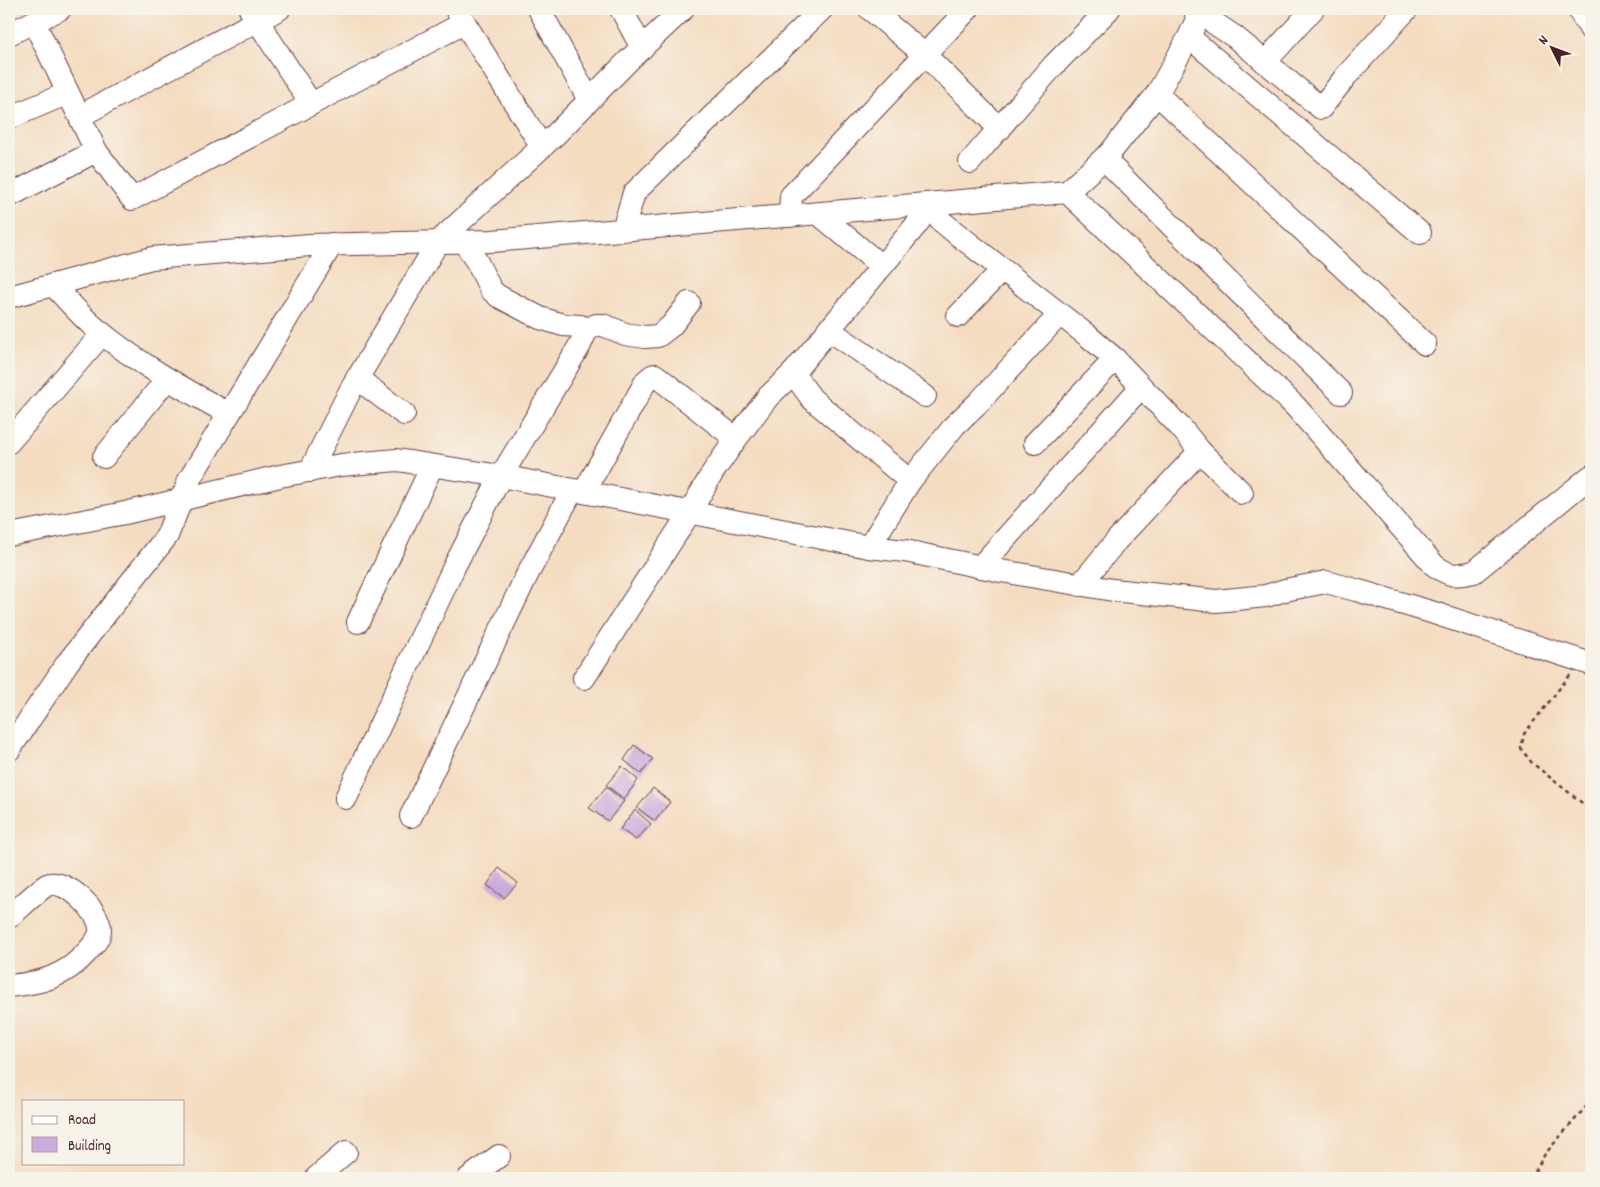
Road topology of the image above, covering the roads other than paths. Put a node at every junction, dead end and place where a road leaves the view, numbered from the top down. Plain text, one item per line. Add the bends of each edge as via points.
1 (60, 9) edge
2 (279, 9) edge
3 (539, 9) edge
4 (621, 9) edge
5 (683, 9) edge
6 (822, 9) edge
7 (870, 9) edge
8 (968, 9) edge
9 (1109, 9) edge
10 (1313, 9) edge
11 (1407, 9) edge
12 (1578, 9) edge
13 (254, 14) edge
14 (460, 16) edge
15 (1204, 19) edge
16 (34, 22) junction
17 (1591, 30) edge
18 (9, 34) edge
19 (642, 48) junction
20 (925, 55) junction
21 (1265, 62) junction
22 (68, 93) junction
23 (1157, 94) junction
24 (590, 100) junction
25 (311, 104) junction
26 (80, 116) junction
27 (9, 118) edge
28 (1000, 129) junction
29 (542, 147) junction
30 (96, 151) junction
31 (1104, 159) junction
32 (970, 162) dead end
33 (1067, 192) junction
34 (9, 196) edge
35 (930, 204) junction
36 (819, 214) junction
37 (790, 216) junction
38 (623, 230) junction
39 (1420, 233) dead end
40 (438, 242) junction
41 (464, 242) junction
42 (332, 244) junction
43 (881, 266) junction
44 (1002, 270) junction
45 (53, 285) junction
46 (9, 297) edge
47 (689, 303) dead end
48 (1059, 315) junction
49 (958, 316) dead end
50 (828, 329) junction
51 (586, 331) junction
52 (102, 334) junction
53 (1425, 344) dead end
54 (1115, 359) junction
55 (793, 373) junction
56 (357, 378) junction
57 (167, 379) junction
58 (1141, 387) junction
59 (1341, 393) dead end
60 (925, 396) dead end
61 (229, 414) junction
62 (404, 414) dead end
63 (736, 439) junction
64 (9, 442) edge
65 (1035, 443) dead end
66 (1200, 451) junction
67 (104, 457) dead end
68 (432, 466) junction
69 (310, 471) junction
70 (500, 476) junction
71 (1591, 476) edge
72 (910, 481) junction
73 (578, 491) junction
74 (1242, 493) dead end
75 (181, 500) junction
76 (690, 512) junction
77 (9, 535) edge
78 (869, 547) junction
79 (980, 567) junction
80 (1080, 584) junction
81 (358, 622) dead end
82 (1586, 663) edge
83 (584, 678) dead end
84 (9, 750) edge
85 (346, 798) dead end
86 (411, 816) dead end
87 (9, 917) edge
88 (9, 986) edge
89 (346, 1152) dead end
90 (499, 1156) dead end
91 (316, 1178) edge
92 (469, 1178) edge

1 - 16 street
2 - 13 street
3 - 24 street
4 - 19 street
5 - 19 street
6 - 38 street via 634,193
7 - 20 street
8 - 20 street
9 - 28 street via 1053,66
10 - 21 street
11 - 21 street via 1321,108
12 - 17 street
13 - 25 street
13 - 26 street
14 - 25 street
14 - 29 street
15 - 21 street via 1235,37
15 - 23 street
15 - 39 street
16 - 18 street
16 - 22 street
19 - 24 street
20 - 28 street
20 - 37 street via 791,196
22 - 26 street
22 - 27 street
23 - 31 street
23 - 53 street
24 - 29 street
25 - 30 street via 132,199
26 - 30 street
28 - 32 street
29 - 40 street
30 - 34 street
31 - 33 street
31 - 59 street
33 - 35 street
33 - 71 street via 1295,406 1434,565 1445,573 1474,572
35 - 36 street
35 - 43 street
35 - 44 street via 940,220
36 - 37 street
36 - 43 street
37 - 38 street
38 - 41 street
40 - 41 street
40 - 42 street
40 - 56 street
41 - 51 street via 491,290 498,296 540,318 581,326
42 - 45 street via 152,258
42 - 61 street
43 - 50 street
44 - 48 street
44 - 49 street
45 - 46 street
45 - 52 street
47 - 51 street via 671,326 658,336 625,334 603,325
48 - 54 street
48 - 72 street via 955,426
50 - 55 street
50 - 60 street
51 - 70 street
52 - 57 street
52 - 64 street
54 - 58 street
54 - 65 street
55 - 63 street via 768,397
55 - 72 street via 812,399
56 - 62 street
56 - 69 street
57 - 61 street
57 - 67 street
58 - 66 street
58 - 79 street
61 - 75 street via 189,480
63 - 73 street via 655,375 646,381
63 - 76 street
66 - 74 street
66 - 80 street
68 - 69 street via 397,460
68 - 70 street
68 - 81 street
69 - 75 street
70 - 73 street
70 - 85 street
72 - 78 street
73 - 76 street
73 - 86 street via 527,575
75 - 77 street
75 - 84 street via 167,536 68,662
76 - 78 street
76 - 83 street
78 - 79 street
79 - 80 street
80 - 82 street via 1216,601 1266,596 1326,582 1431,612
87 - 88 street via 48,885 59,884 73,891 89,906 98,919 100,929 94,945 77,964 56,977
89 - 91 street
90 - 92 street

